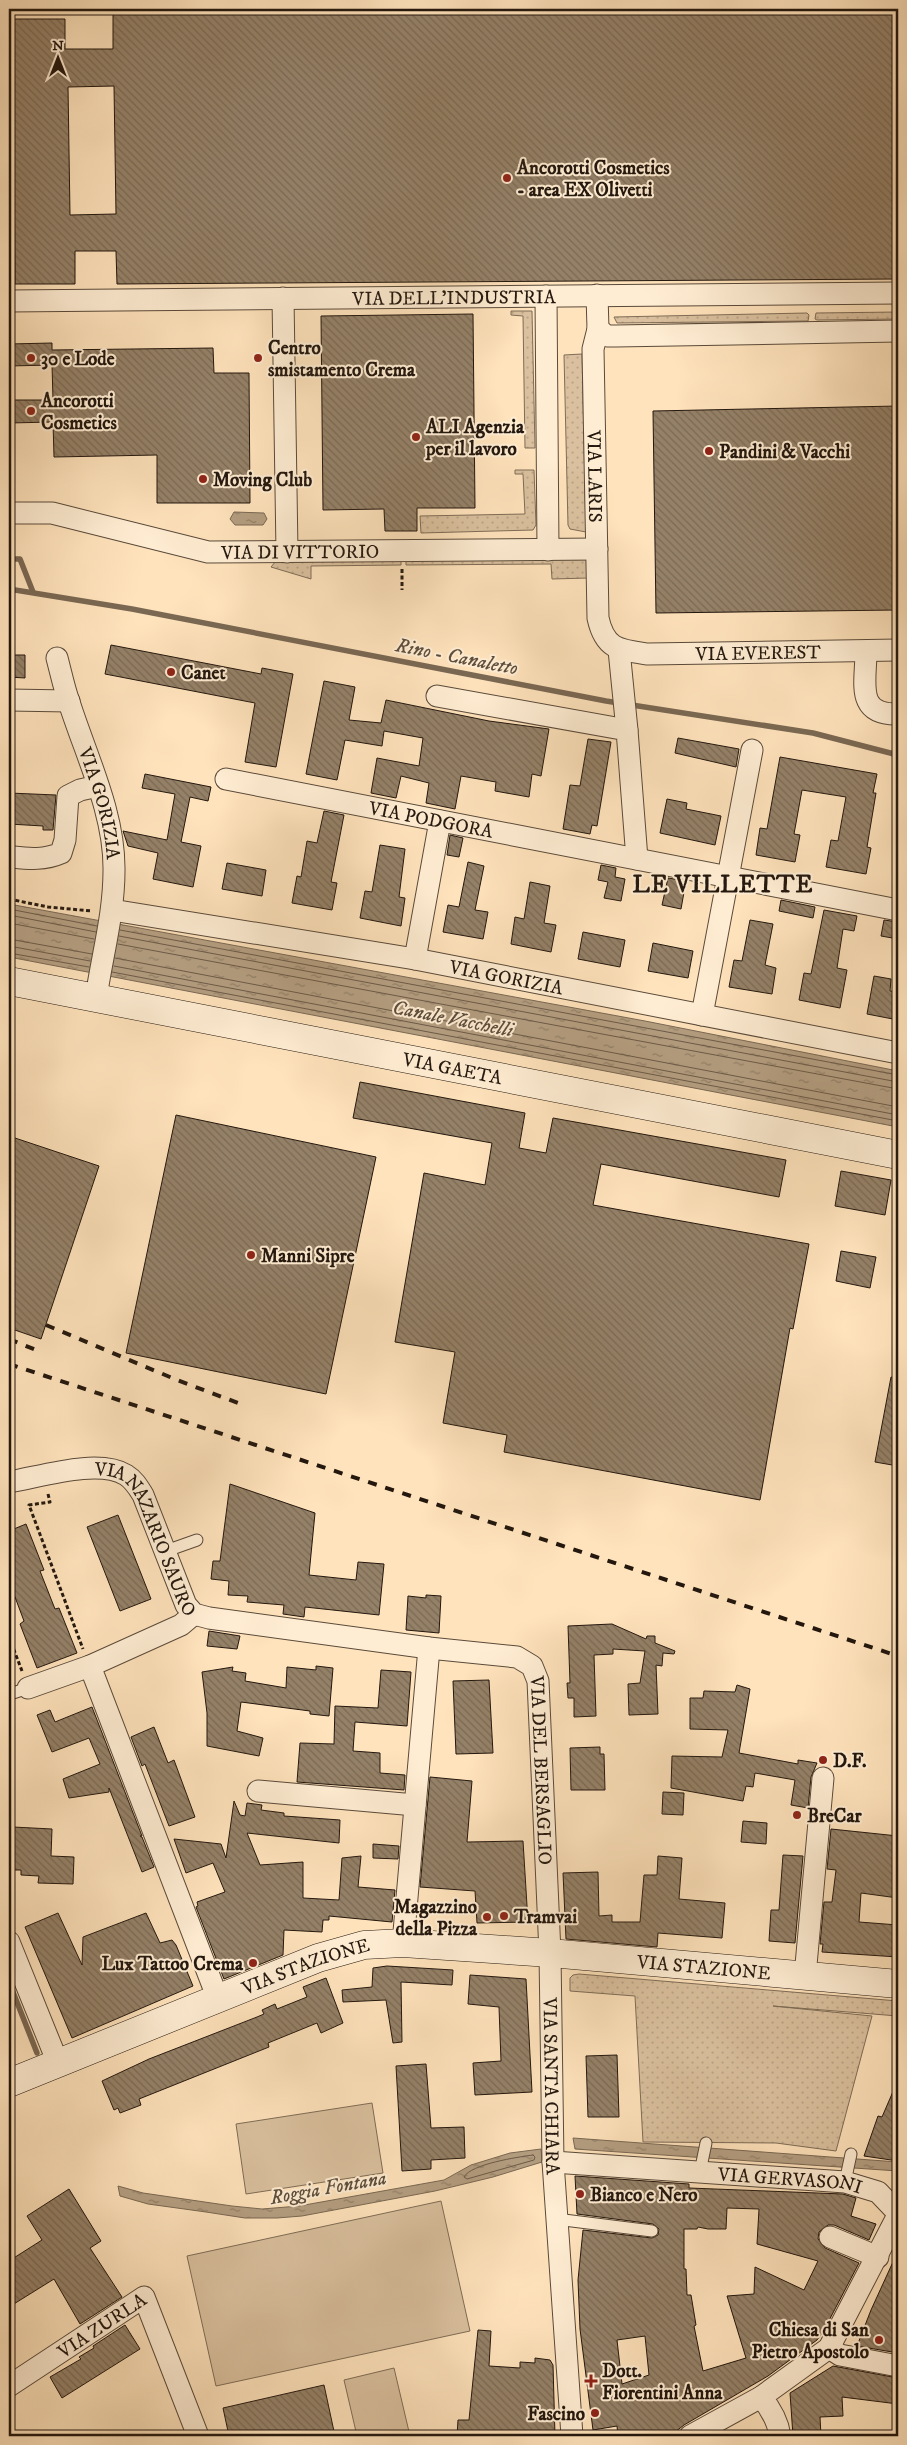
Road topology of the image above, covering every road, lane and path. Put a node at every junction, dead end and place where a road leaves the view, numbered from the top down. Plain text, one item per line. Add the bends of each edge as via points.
1 (9, 141) edge
2 (14, 141) dead end
3 (9, 224) edge
4 (15, 224) dead end
5 (898, 294) edge
6 (597, 295) junction
7 (546, 296) junction
8 (283, 298) junction
9 (9, 301) edge
10 (598, 329) junction
11 (898, 332) edge
12 (9, 513) edge
13 (597, 549) junction
14 (548, 550) junction
15 (287, 552) junction
16 (619, 650) junction
17 (866, 650) junction
18 (898, 650) edge
19 (57, 658) dead end
20 (437, 696) dead end
21 (9, 700) edge
22 (69, 701) junction
23 (898, 714) edge
24 (626, 730) junction
25 (752, 750) dead end
26 (226, 779) dead end
27 (98, 786) junction
28 (440, 821) junction
29 (13, 857) dead end
30 (637, 859) junction
31 (729, 876) junction
32 (9, 900) edge
33 (898, 910) edge
34 (110, 916) junction
35 (415, 959) junction
36 (9, 982) edge
37 (97, 986) junction
38 (702, 1015) junction
39 (898, 1053) edge
40 (898, 1155) edge
41 (44, 1476) junction
42 (9, 1482) edge
43 (197, 1540) dead end
44 (166, 1551) junction
45 (194, 1614) junction
46 (9, 1637) edge
47 (428, 1648) junction
48 (90, 1666) junction
49 (19, 1691) joint
50 (822, 1778) dead end
51 (258, 1791) dead end
52 (415, 1806) junction
53 (9, 1942) edge
54 (403, 1943) junction
55 (550, 1953) junction
56 (805, 1976) junction
57 (898, 1984) edge
58 (218, 1999) junction
59 (58, 2063) junction
60 (9, 2083) edge
61 (706, 2143) dead end
62 (851, 2154) dead end
63 (553, 2162) junction
64 (700, 2172) junction
65 (845, 2182) junction
66 (898, 2214) edge
67 (556, 2219) junction
68 (652, 2231) dead end
69 (830, 2237) dead end
70 (878, 2256) junction
71 (829, 2348) junction
72 (898, 2366) edge
73 (9, 2386) edge
74 (761, 2397) junction
75 (198, 2436) edge
76 (572, 2436) edge
77 (690, 2436) edge
78 (780, 2436) edge

1 - 2 path
3 - 4 path
5 - 6 street, VIA DELL'INDUSTRIA
6 - 7 street, VIA DELL'INDUSTRIA
6 - 10 street, VIA LARIS
7 - 8 street, VIA DELL'INDUSTRIA
7 - 14 street
8 - 9 street, VIA DELL'INDUSTRIA
8 - 15 street
10 - 11 street via 607,336
10 - 13 street, VIA LARIS via 593,349
12 - 15 street, VIA DI VITTORIO via 52,513 208,552
13 - 14 street, VIA DI VITTORIO
13 - 16 street, VIA LARIS via 598,618 602,633
14 - 15 street, VIA DI VITTORIO
16 - 17 street, VIA EVEREST via 648,654
16 - 24 street
17 - 18 street, VIA EVEREST
17 - 23 street via 868,702 873,710
19 - 22 street, VIA GORIZIA
20 - 24 street
21 - 22 street
22 - 27 street, VIA GORIZIA
24 - 30 street
25 - 31 street
26 - 28 street, VIA PODGORA
27 - 29 street via 68,796 61,853 42,858
27 - 34 street, VIA GORIZIA via 112,837 114,869
28 - 30 street, VIA PODGORA
28 - 35 street
30 - 31 street, VIA PODGORA
31 - 33 street, VIA PODGORA
31 - 38 street
32 - 34 path
34 - 35 street, VIA GORIZIA
34 - 37 street, VIA GORIZIA
35 - 38 street, VIA GORIZIA
36 - 37 street, VIA GAETA
37 - 40 street, VIA GAETA
38 - 39 street, VIA GORIZIA
41 - 42 street, VIA NAZARIO SAURO
41 - 44 street, VIA NAZARIO SAURO via 100,1468 126,1475 143,1495
41 - 48 path via 50,1502 29,1505
43 - 44 lane
44 - 45 street, VIA NAZARIO SAURO via 186,1605
45 - 47 street, VIA DEL BERSAGLIO
45 - 48 street, VIA NAZARIO SAURO via 182,1625
46 - 49 path
47 - 52 street
47 - 55 street, VIA DEL BERSAGLIO via 517,1657 532,1666 538,1681
48 - 49 street, VIA NAZARIO SAURO
48 - 58 street
50 - 56 street
51 - 52 street
52 - 54 street
53 - 59 street
54 - 55 street, VIA STAZIONE
54 - 58 street, VIA STAZIONE via 339,1950
55 - 56 street, VIA STAZIONE
55 - 63 street, VIA SANTA CHIARA
56 - 57 street, VIA STAZIONE
58 - 59 street, VIA STAZIONE
59 - 60 street, VIA STAZIONE
61 - 64 lane
62 - 65 lane
63 - 64 street, VIA GERVASONI
63 - 67 street, VIA SANTA CHIARA
64 - 65 street, VIA GERVASONI
65 - 66 street, VIA GERVASONI via 878,2192
66 - 70 street
67 - 68 lane
67 - 76 street, VIA SANTA CHIARA
69 - 70 street
70 - 71 street
71 - 72 street via 840,2356
71 - 74 street
73 - 75 street, VIA ZURLA via 144,2297
74 - 77 street
74 - 78 street via 779,2425

